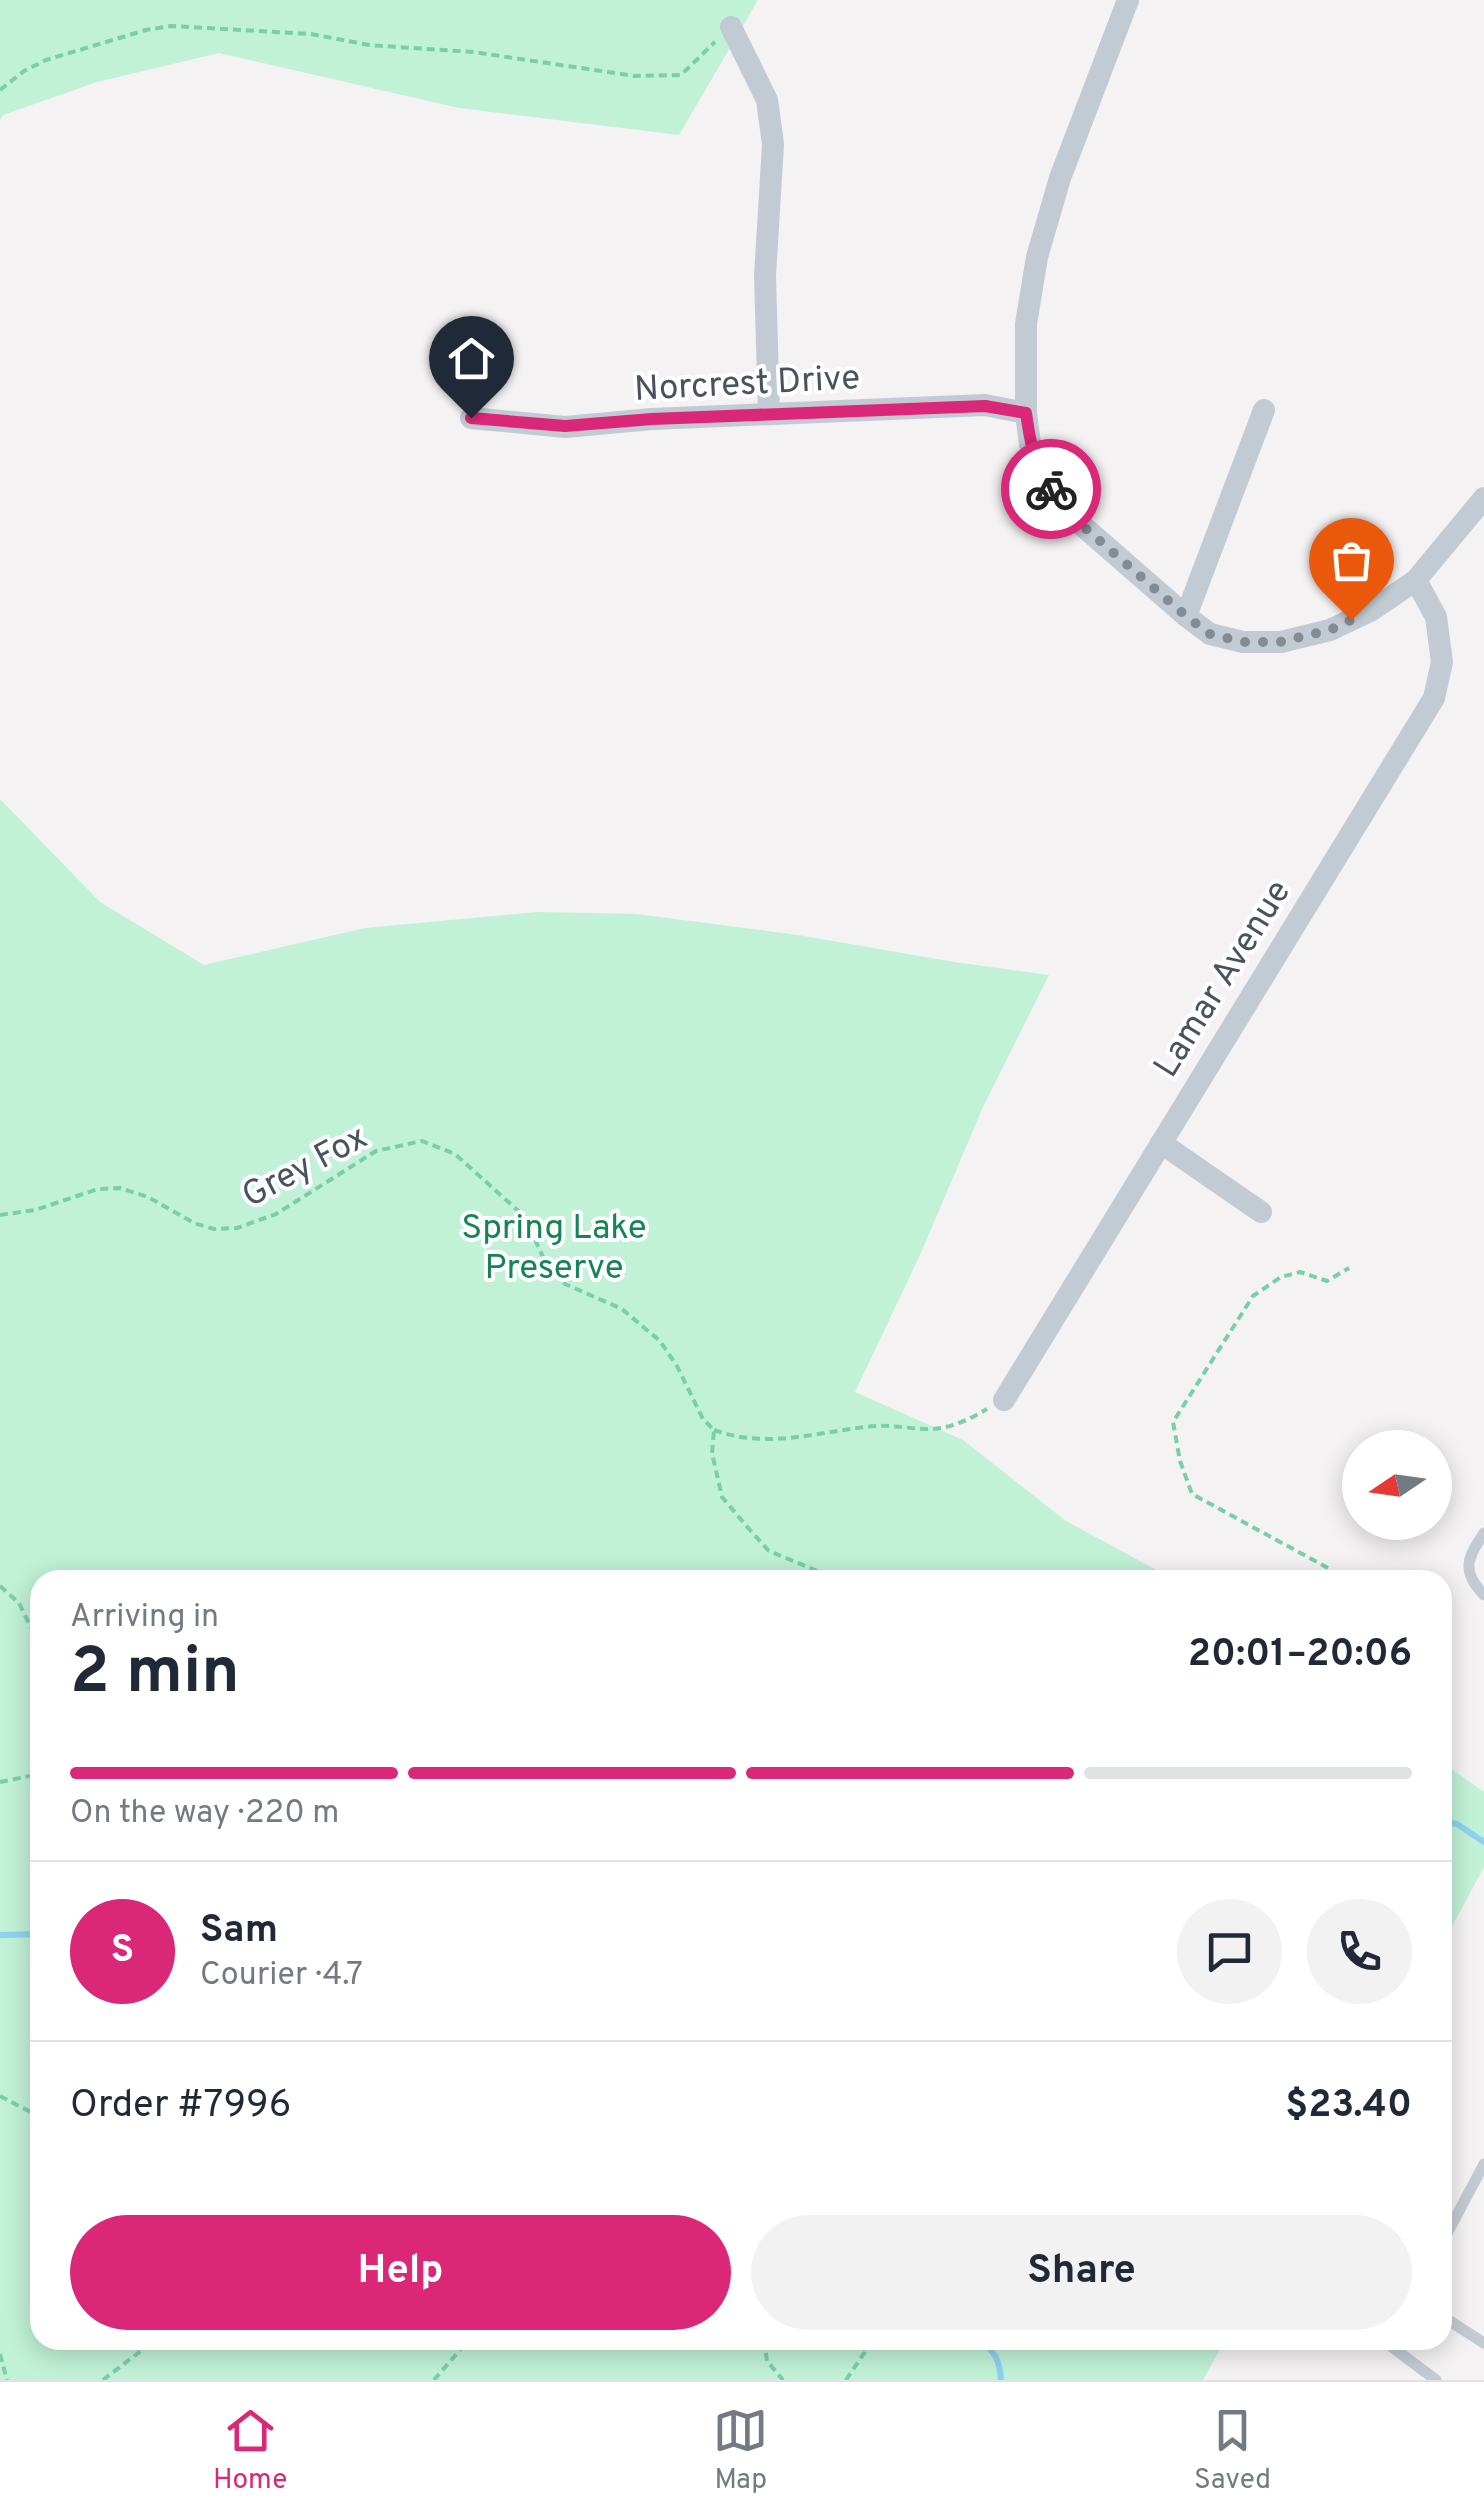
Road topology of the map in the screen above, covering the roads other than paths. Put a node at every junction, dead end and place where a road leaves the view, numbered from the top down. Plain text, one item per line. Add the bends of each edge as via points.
1 (1128, 0) edge
2 (731, 27) road end
3 (1264, 410) dead end
4 (1026, 413) junction
5 (769, 414) junction
6 (471, 418) dead end
7 (1484, 498) edge
8 (1416, 580) junction
9 (1186, 616) junction
10 (1161, 1143) junction
11 (1261, 1212) dead end
12 (1004, 1400) road end
13 (1484, 1533) edge
14 (1484, 1595) edge
15 (1484, 2164) edge
16 (1452, 2224) edge
17 (1452, 2322) edge
18 (1484, 2342) edge
19 (1396, 2350) edge
20 (1436, 2380) edge

1 - 4 street via 1037,257 1026,324
2 - 5 street via 767,100 773,144 765,276
3 - 9 street
4 - 5 street, Norcrest Drive via 985,406
4 - 9 street via 1042,476 1069,514
5 - 6 street, Norcrest Drive via 565,426
7 - 8 street
8 - 9 street via 1330,630 1280,642 1210,634
8 - 10 street, Lamar Avenue via 1436,617 1442,662 1434,698
10 - 11 street
10 - 12 street, Lamar Avenue
13 - 14 lane via 1468,1570
15 - 16 lane
17 - 18 lane
19 - 20 lane

